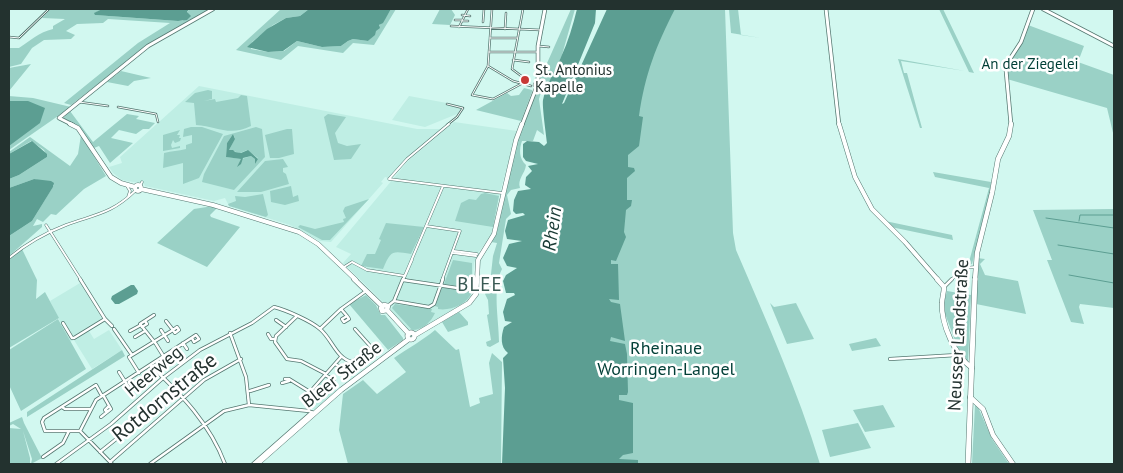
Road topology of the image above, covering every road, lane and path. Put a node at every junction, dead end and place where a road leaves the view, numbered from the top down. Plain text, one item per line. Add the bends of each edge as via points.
1 (50, 9) edge
2 (213, 9) edge
3 (468, 9) edge
4 (484, 9) edge
5 (492, 9) edge
6 (523, 9) edge
7 (545, 9) edge
8 (826, 9) edge
9 (1033, 9) edge
10 (1043, 9) edge
11 (506, 13) dead end
12 (463, 15) junction
13 (470, 16) dead end
14 (455, 20) dead end
15 (462, 20) junction
16 (468, 21) dead end
17 (484, 22) dead end
18 (451, 26) dead end
19 (460, 27) junction
20 (490, 29) junction
21 (505, 29) junction
22 (519, 30) junction
23 (541, 30) junction
24 (9, 37) edge
25 (490, 38) junction
26 (518, 38) junction
27 (152, 44) joint
28 (538, 46) junction
29 (1114, 46) edge
30 (549, 47) dead end
31 (488, 52) junction
32 (515, 52) junction
33 (538, 52) junction
34 (513, 60) junction
35 (528, 62) dead end
36 (488, 66) junction
37 (524, 78) dead end
38 (521, 84) junction
39 (533, 86) junction
40 (79, 102) junction
41 (447, 104) dead end
42 (108, 106) dead end
43 (118, 108) dead end
44 (158, 122) dead end
45 (124, 184) junction
46 (141, 186) joint
47 (444, 186) junction
48 (135, 189) junction
49 (502, 193) junction
50 (123, 203) junction
51 (46, 225) dead end
52 (426, 226) junction
53 (50, 232) junction
54 (453, 252) junction
55 (476, 255) dead end
56 (9, 258) edge
57 (975, 267) junction
58 (343, 268) junction
59 (405, 276) junction
60 (403, 280) junction
61 (441, 285) junction
62 (944, 287) junction
63 (366, 291) junction
64 (473, 292) junction
65 (394, 301) junction
66 (386, 308) junction
67 (341, 309) junction
68 (154, 315) dead end
69 (297, 316) junction
70 (347, 316) dead end
71 (105, 319) junction
72 (276, 320) dead end
73 (166, 321) dead end
74 (64, 323) dead end
75 (112, 326) dead end
76 (141, 326) junction
77 (286, 327) junction
78 (114, 329) dead end
79 (320, 329) junction
80 (355, 329) dead end
81 (160, 330) dead end
82 (130, 331) dead end
83 (145, 331) junction
84 (230, 333) junction
85 (268, 334) dead end
86 (164, 335) junction
87 (135, 337) dead end
88 (409, 337) junction
89 (192, 338) dead end
90 (275, 339) junction
91 (154, 341) junction
92 (168, 341) dead end
93 (183, 343) junction
94 (187, 349) dead end
95 (958, 354) junction
96 (130, 356) junction
97 (341, 357) junction
98 (162, 358) junction
99 (241, 359) junction
100 (890, 359) dead end
101 (334, 364) junction
102 (151, 366) junction
103 (972, 368) junction
104 (344, 369) dead end
105 (118, 372) dead end
106 (138, 373) junction
107 (325, 374) junction
108 (163, 378) junction
109 (285, 379) dead end
110 (334, 380) dead end
111 (291, 381) junction
112 (125, 382) junction
113 (282, 383) dead end
114 (269, 385) dead end
115 (250, 390) junction
116 (131, 391) dead end
117 (310, 392) junction
118 (103, 396) junction
119 (183, 397) junction
120 (970, 397) junction
121 (307, 402) dead end
122 (62, 406) junction
123 (249, 406) junction
124 (91, 409) junction
125 (313, 413) junction
126 (101, 416) dead end
127 (204, 425) junction
128 (80, 430) junction
129 (69, 431) junction
130 (120, 436) dead end
131 (89, 440) junction
132 (100, 452) junction
133 (42, 457) dead end
134 (111, 463) edge
135 (155, 463) edge
136 (56, 464) edge
137 (150, 464) edge
138 (225, 464) edge
139 (255, 464) edge
140 (968, 464) edge
141 (1012, 464) edge

1 - 24 street via 19,38
2 - 27 street
3 - 12 street
4 - 17 street
5 - 20 street
6 - 22 street
7 - 23 street
8 - 62 street via 839,128 855,177 872,209
9 - 57 main road, Neusser Landstraße via 1006,70 1011,125 998,160
10 - 29 street
11 - 21 street
12 - 13 street
12 - 15 street
14 - 15 street
15 - 16 street
15 - 19 street
18 - 19 street
19 - 20 street
20 - 21 street
20 - 25 street
21 - 22 street
22 - 23 street
22 - 26 street
23 - 28 street
25 - 26 street
25 - 31 street
26 - 32 street
27 - 40 street
28 - 30 street
28 - 33 street
31 - 32 street
31 - 36 street
32 - 33 street
32 - 34 street
33 - 39 street via 538,79
34 - 35 street
34 - 37 street via 512,69
36 - 38 street
36 - 38 street via 472,95 493,99
38 - 39 street
39 - 49 street
40 - 42 street
40 - 45 street via 59,119 78,128 109,174
41 - 47 street via 463,108 389,179
43 - 44 street via 155,113
45 - 48 street
45 - 50 street via 130,191
46 - 48 street
46 - 58 street via 294,230 318,244
47 - 49 street
47 - 52 street
48 - 50 street
49 - 64 street via 494,234 477,263
50 - 53 street via 106,214
51 - 53 street
52 - 54 street via 460,231
52 - 59 street
53 - 56 street
53 - 71 street
54 - 55 street
54 - 61 street
57 - 62 street via 956,272
57 - 103 main road, Neusser Landstraße
58 - 59 street via 352,262 366,269
58 - 63 street
59 - 60 street
60 - 61 street
60 - 65 street
61 - 64 street
61 - 65 street via 431,307
62 - 95 street via 942,310
63 - 66 street
63 - 67 street
64 - 88 street, Bleer Straße via 469,303 415,335 414,339
65 - 66 street
66 - 88 street
67 - 70 street
67 - 79 street
68 - 76 street
69 - 77 street
69 - 79 street
69 - 84 street, Heerweg via 274,308
71 - 74 street via 74,338
71 - 75 street
72 - 77 street
73 - 86 street via 172,330
76 - 82 street
76 - 83 street
77 - 90 street
78 - 96 street
79 - 97 street
80 - 97 street via 372,348 352,362
81 - 86 street
83 - 87 street
83 - 91 street
84 - 99 street
84 - 108 street, Heerweg via 200,350
85 - 90 street
86 - 91 street
86 - 92 street
88 - 125 street, Bleer Straße
89 - 93 street
90 - 107 street via 287,360 301,361
91 - 96 street
91 - 98 street
93 - 94 street
93 - 98 street
95 - 100 street
95 - 103 street
96 - 106 street
97 - 101 street
98 - 102 street
99 - 115 street
99 - 119 street, Rotdornstraße
101 - 104 street
101 - 107 street
102 - 106 street
102 - 108 street
103 - 120 main road, Neusser Landstraße
105 - 112 street
106 - 112 street
107 - 110 street
107 - 117 street
108 - 119 street
108 - 131 street, Heerweg
109 - 111 street
111 - 113 street
111 - 117 street
112 - 116 street
112 - 118 street
114 - 115 street
115 - 123 street
117 - 121 street
118 - 122 street via 96,385
118 - 124 street via 94,402
118 - 126 street via 109,406
119 - 127 street
119 - 134 street, Rotdornstraße
120 - 140 main road, Neusser Landstraße
120 - 141 street via 983,410 993,435
122 - 124 street via 65,410
122 - 129 street via 42,422 45,431
123 - 125 street
123 - 127 street via 222,412
124 - 128 street
125 - 139 street, Bleer Straße
127 - 135 street
127 - 138 street via 220,447
128 - 129 street
128 - 131 street
129 - 133 street via 63,443
130 - 132 street
131 - 132 street
131 - 136 street, Heerweg
132 - 134 street
135 - 137 street

